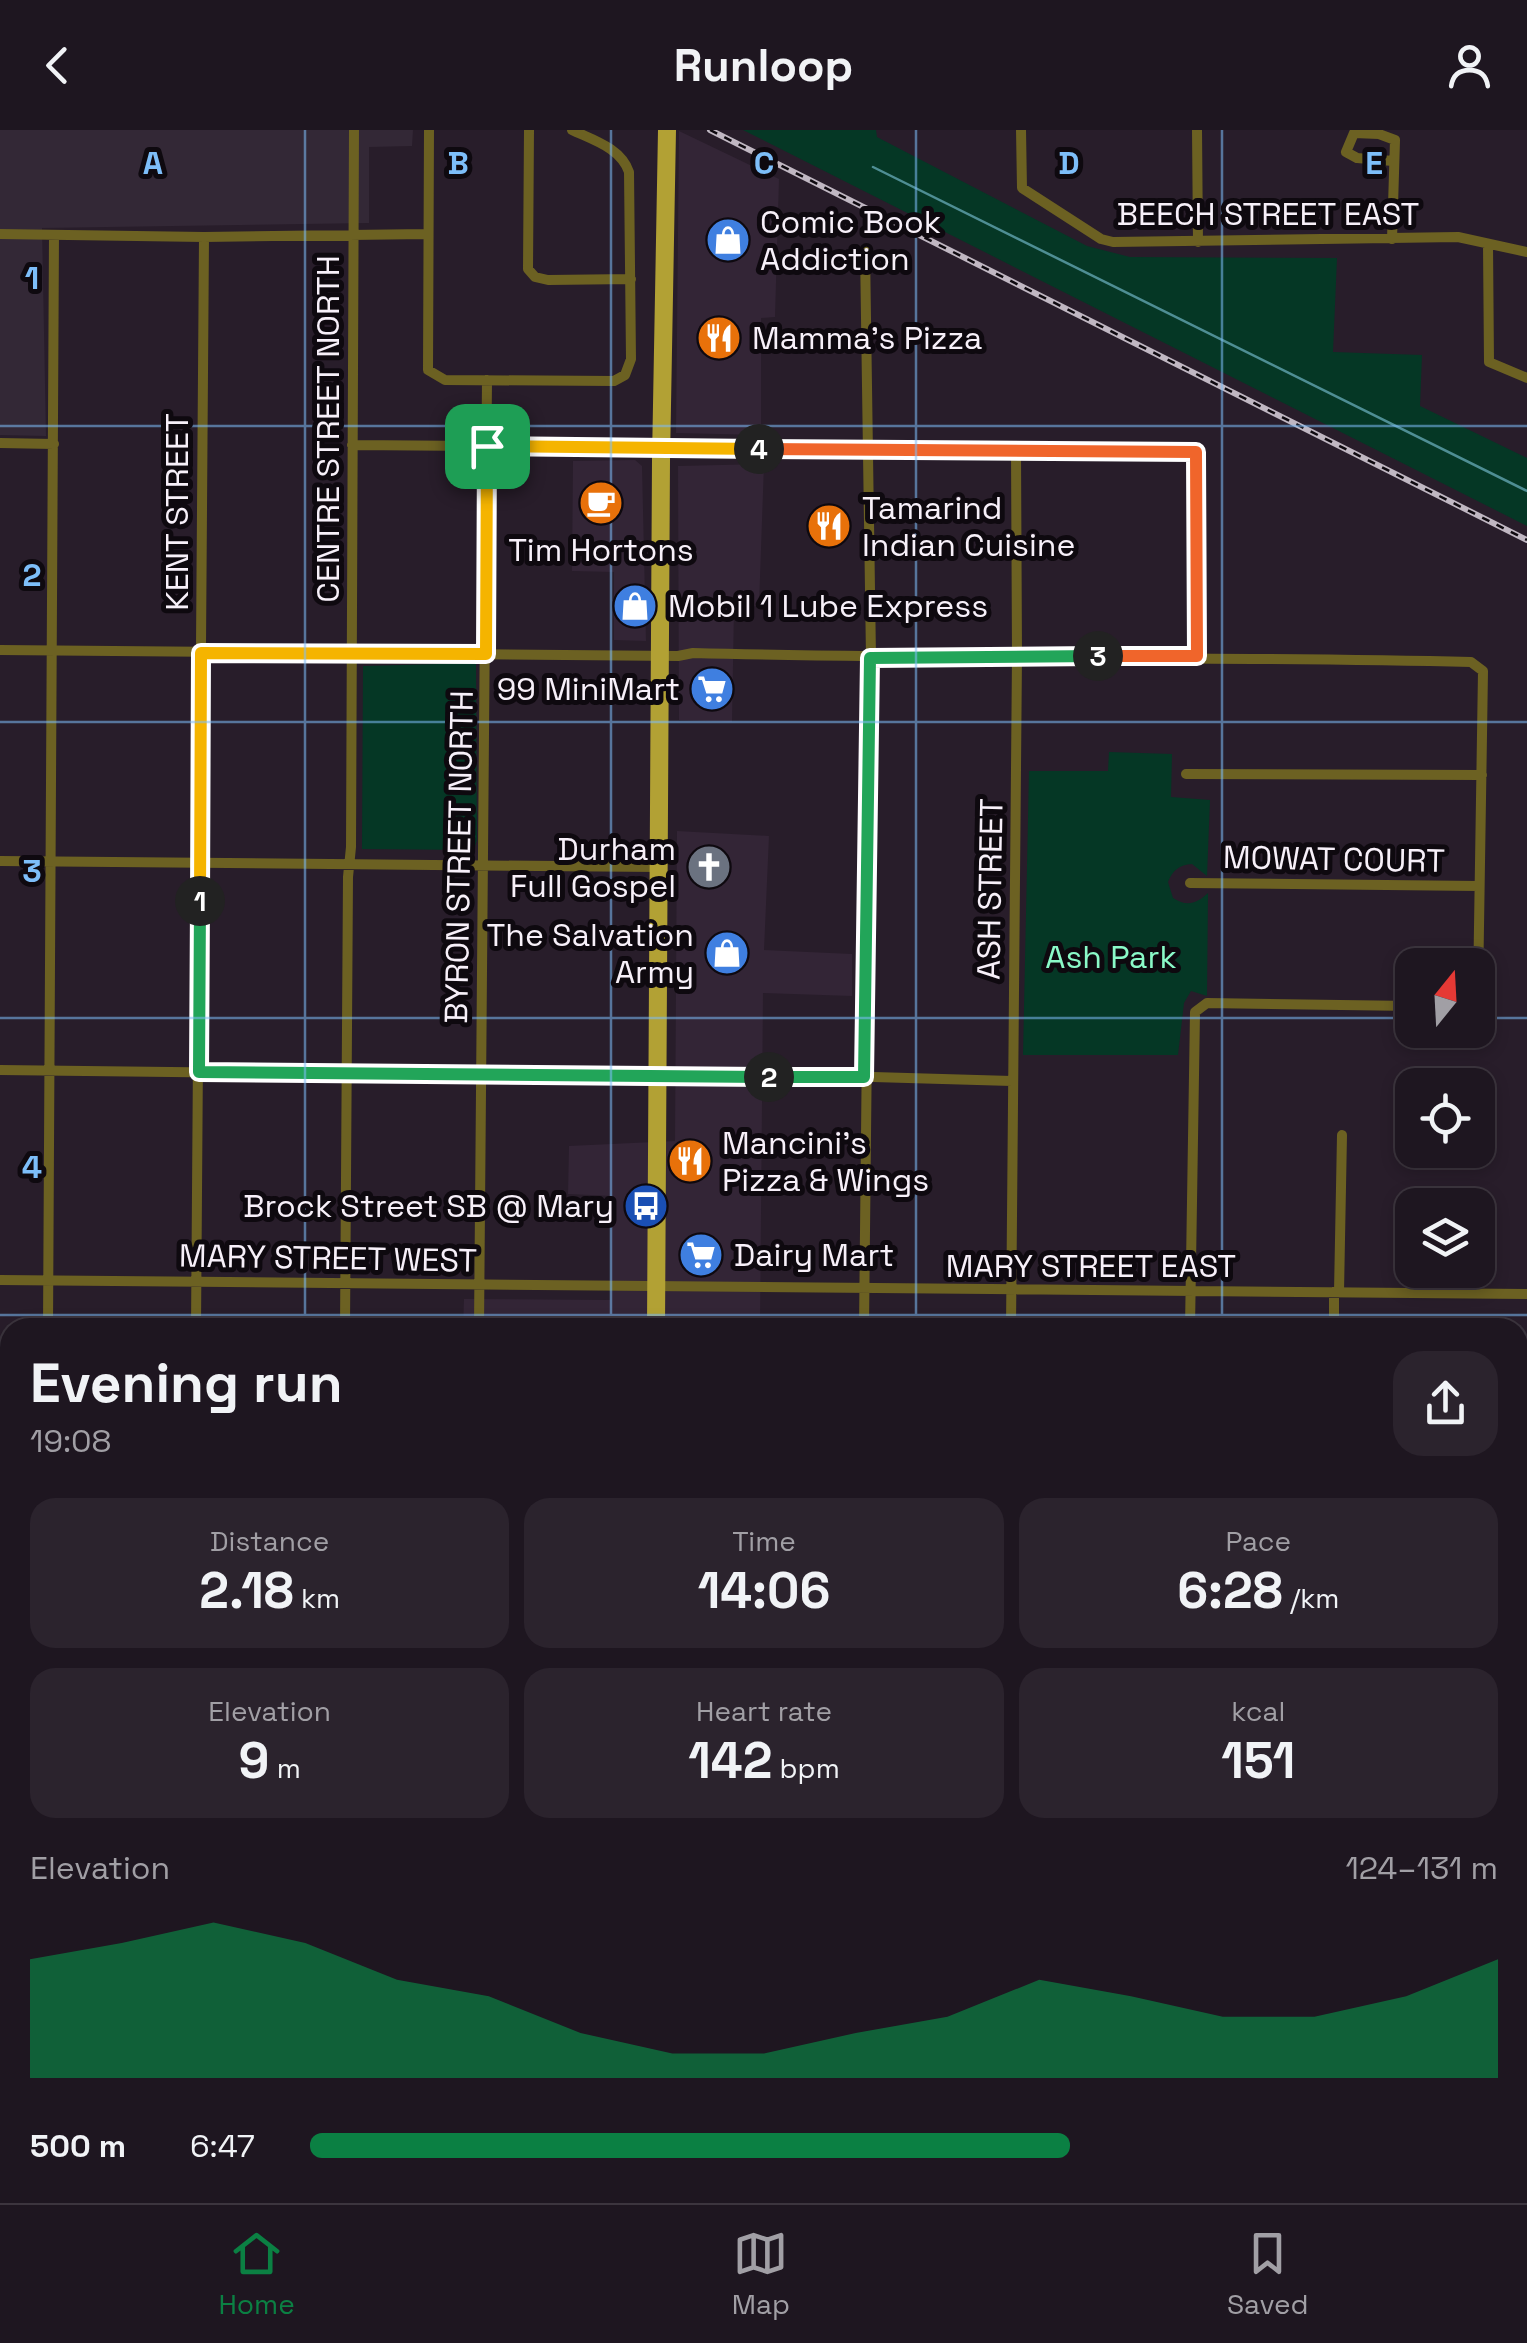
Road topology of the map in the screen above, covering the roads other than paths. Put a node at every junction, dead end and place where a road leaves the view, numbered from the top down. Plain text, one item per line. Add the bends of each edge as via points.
1 (354, 130) edge
2 (429, 130) edge
3 (530, 130) edge
4 (572, 130) edge
5 (667, 130) edge
6 (1021, 130) edge
7 (1198, 130) edge
8 (1393, 161) junction
9 (0, 234) edge
10 (426, 234) junction
11 (54, 235) junction
12 (204, 236) junction
13 (353, 236) junction
14 (1392, 239) junction
15 (1198, 242) junction
16 (1488, 245) junction
17 (865, 250) dead end
18 (1527, 252) edge
19 (632, 279) junction
20 (1527, 378) edge
21 (487, 380) junction
22 (0, 443) edge
23 (54, 444) junction
24 (352, 445) junction
25 (487, 446) junction
26 (662, 448) junction
27 (867, 449) junction
28 (1016, 451) junction
29 (0, 650) edge
30 (52, 650) junction
31 (201, 653) junction
32 (352, 653) junction
33 (486, 654) junction
34 (662, 656) junction
35 (1018, 656) junction
36 (1197, 656) junction
37 (870, 658) junction
38 (1186, 774) dead end
39 (1482, 775) junction
40 (0, 861) edge
41 (50, 862) junction
42 (200, 862) junction
43 (350, 864) junction
44 (484, 865) junction
45 (661, 867) junction
46 (1190, 883) dead end
47 (1479, 886) junction
48 (1478, 948) edge
49 (1395, 1006) edge
50 (0, 1070) edge
51 (49, 1070) junction
52 (199, 1072) junction
53 (347, 1074) junction
54 (482, 1076) junction
55 (864, 1077) junction
56 (658, 1078) junction
57 (1012, 1082) junction
58 (1342, 1135) dead end
59 (0, 1280) edge
60 (49, 1281) junction
61 (197, 1282) junction
62 (346, 1284) junction
63 (480, 1285) junction
64 (656, 1285) junction
65 (865, 1289) junction
66 (1012, 1291) junction
67 (1190, 1291) junction
68 (1336, 1292) junction
69 (1527, 1294) edge
70 (48, 1318) edge
71 (196, 1318) edge
72 (345, 1318) edge
73 (479, 1318) edge
74 (656, 1318) edge
75 (864, 1318) edge
76 (1011, 1318) edge
77 (1190, 1318) edge
78 (1335, 1318) edge

1 - 13 street, CENTRE STREET NORTH
2 - 10 street
3 - 19 street via 528,270 548,280
4 - 19 street via 626,162
5 - 26 main road
6 - 15 street, BEECH STREET EAST via 1020,183 1030,196 1101,240
7 - 15 street
8 - 8 street via 1395,140 1354,133 1346,152
8 - 14 street
9 - 11 street
10 - 13 street
10 - 21 street via 428,370 445,380
11 - 12 street
11 - 23 street
12 - 13 street
12 - 31 street, KENT STREET
13 - 24 street, CENTRE STREET NORTH
14 - 15 street, BEECH STREET EAST
14 - 16 street, BEECH STREET EAST via 1458,237
16 - 18 street, BEECH STREET EAST
16 - 20 street via 1489,362
17 - 27 street
19 - 21 street via 631,359 624,375 614,381
21 - 25 street, BYRON STREET NORTH
22 - 23 street
23 - 30 street
24 - 25 street
24 - 32 street, CENTRE STREET NORTH
25 - 26 street
25 - 33 street, BYRON STREET NORTH
26 - 27 street
26 - 34 main road
27 - 28 street
27 - 37 street
28 - 35 street, ASH STREET
28 - 36 street via 1196,452
29 - 30 street
30 - 31 street
30 - 41 street
31 - 32 street
31 - 42 street, KENT STREET
32 - 33 street
32 - 43 street, CENTRE STREET NORTH
33 - 34 street
33 - 44 street, BYRON STREET NORTH
34 - 37 street
34 - 45 main road
35 - 36 street
35 - 37 street
35 - 57 street, ASH STREET
36 - 39 street via 1472,662 1482,670
37 - 55 street
38 - 39 street
39 - 47 street
40 - 41 street
41 - 42 street
41 - 51 street
42 - 43 street
42 - 52 street, KENT STREET
43 - 44 street
43 - 53 street, CENTRE STREET NORTH
44 - 45 street
44 - 54 street, BYRON STREET NORTH
45 - 56 main road
46 - 47 street, MOWAT COURT
47 - 48 street
49 - 67 street via 1199,1006 1192,1030
50 - 51 street
51 - 52 street
51 - 60 street
52 - 53 street
52 - 61 street, KENT STREET
53 - 54 street
53 - 62 street, CENTRE STREET NORTH
54 - 56 street
54 - 63 street, BYRON STREET NORTH
55 - 56 street
55 - 57 street
55 - 65 street
56 - 64 main road
57 - 66 street, ASH STREET
58 - 68 street
59 - 60 street, MARY STREET WEST
60 - 61 street, MARY STREET WEST
60 - 70 street
61 - 62 street, MARY STREET WEST
61 - 71 street, KENT STREET
62 - 63 street, MARY STREET WEST
62 - 72 street, CENTRE STREET NORTH
63 - 64 street, MARY STREET WEST
63 - 73 street, BYRON STREET NORTH
64 - 65 street, MARY STREET EAST
64 - 74 main road
65 - 66 street, MARY STREET EAST
65 - 75 street
66 - 67 street, MARY STREET EAST
66 - 76 street, ASH STREET
67 - 68 street, MARY STREET EAST
67 - 77 street
68 - 69 street, MARY STREET EAST
68 - 78 street

